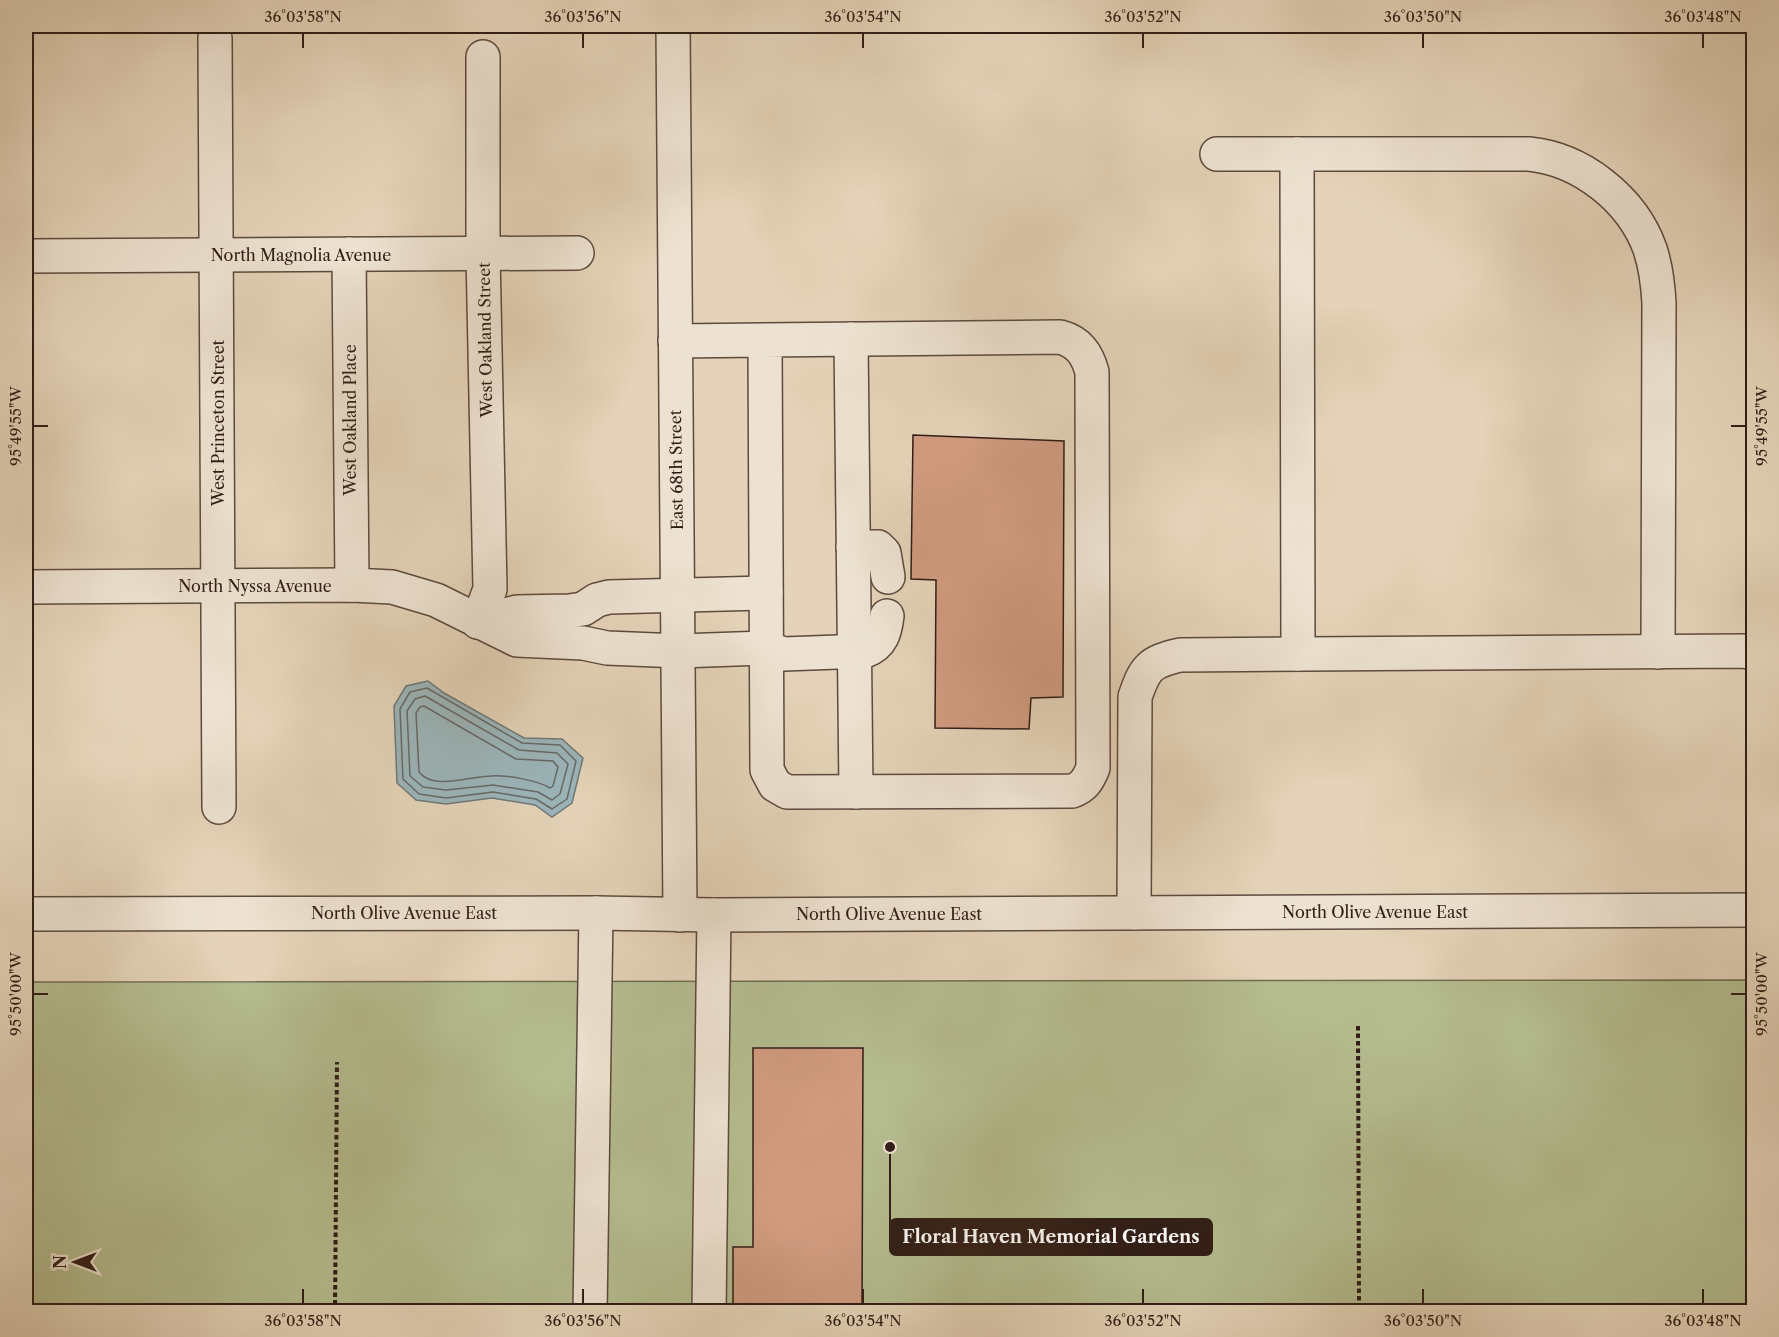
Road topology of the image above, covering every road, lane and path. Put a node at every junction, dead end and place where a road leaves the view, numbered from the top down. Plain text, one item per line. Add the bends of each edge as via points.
1 (673, 26) edge
2 (215, 38) dead end
3 (483, 57) dead end
4 (1217, 154) dead end
5 (1297, 154) junction
6 (576, 253) dead end
7 (349, 254) junction
8 (483, 254) junction
9 (217, 255) junction
10 (26, 256) edge
11 (851, 339) junction
12 (765, 340) junction
13 (675, 341) junction
14 (853, 547) junction
15 (888, 577) dead end
16 (352, 585) junction
17 (26, 587) edge
18 (219, 587) junction
19 (766, 593) junction
20 (678, 596) junction
21 (583, 609) junction
22 (887, 616) dead end
23 (478, 622) junction
24 (583, 643) junction
25 (766, 648) junction
26 (680, 651) junction
27 (854, 651) junction
28 (1658, 652) junction
29 (1754, 653) edge
30 (1298, 654) junction
31 (856, 792) junction
32 (219, 807) dead end
33 (1754, 910) edge
34 (596, 913) junction
35 (1134, 913) junction
36 (26, 914) edge
37 (680, 915) junction
38 (714, 915) junction
39 (1358, 1026) dead end
40 (337, 1062) dead end
41 (335, 1311) edge
42 (590, 1311) edge
43 (710, 1311) edge
44 (1425, 1311) edge

1 - 13 street, East 68th Street
2 - 9 street, West Princeton Street
3 - 8 street, West Oakland Street
4 - 5 street
5 - 28 street via 1548,156 1584,172 1607,189 1638,225 1658,276
5 - 30 street
6 - 8 street, North Magnolia Avenue
7 - 8 street, North Magnolia Avenue
7 - 9 street, North Magnolia Avenue
7 - 16 street, West Oakland Place
8 - 23 street, West Oakland Street via 490,589
9 - 10 street, North Magnolia Avenue
9 - 18 street, West Princeton Street
11 - 12 street
11 - 14 street
11 - 31 street via 1060,337 1077,345 1092,372 1093,768 1089,776 1072,791
12 - 13 street
12 - 19 street
13 - 20 street, East 68th Street
14 - 15 street via 878,547 884,553
14 - 27 street
16 - 18 street, North Nyssa Avenue
16 - 23 street, North Nyssa Avenue via 392,587 436,600
17 - 18 street, North Nyssa Avenue
18 - 32 street, West Princeton Street
19 - 20 street
19 - 25 street
20 - 21 street via 609,597
20 - 26 street, East 68th Street
21 - 23 street via 517,612
21 - 24 street
22 - 27 street via 885,631 874,648
23 - 24 street, North Nyssa Avenue via 517,640
24 - 26 street, North Nyssa Avenue via 607,648
25 - 26 street, North Nyssa Avenue
25 - 27 street, North Nyssa Avenue via 784,654
25 - 31 street via 767,770 775,785 787,792
26 - 37 street, East 68th Street
27 - 31 street
28 - 29 street
28 - 30 street
30 - 35 street via 1180,655 1155,662 1145,670 1135,697
33 - 35 street, North Olive Avenue East
34 - 36 street, North Olive Avenue East
34 - 37 street, North Olive Avenue East
34 - 42 street
35 - 38 street, North Olive Avenue East
37 - 38 street, North Olive Avenue East
38 - 43 street
39 - 44 path via 1359,1306 1420,1306
40 - 41 path

